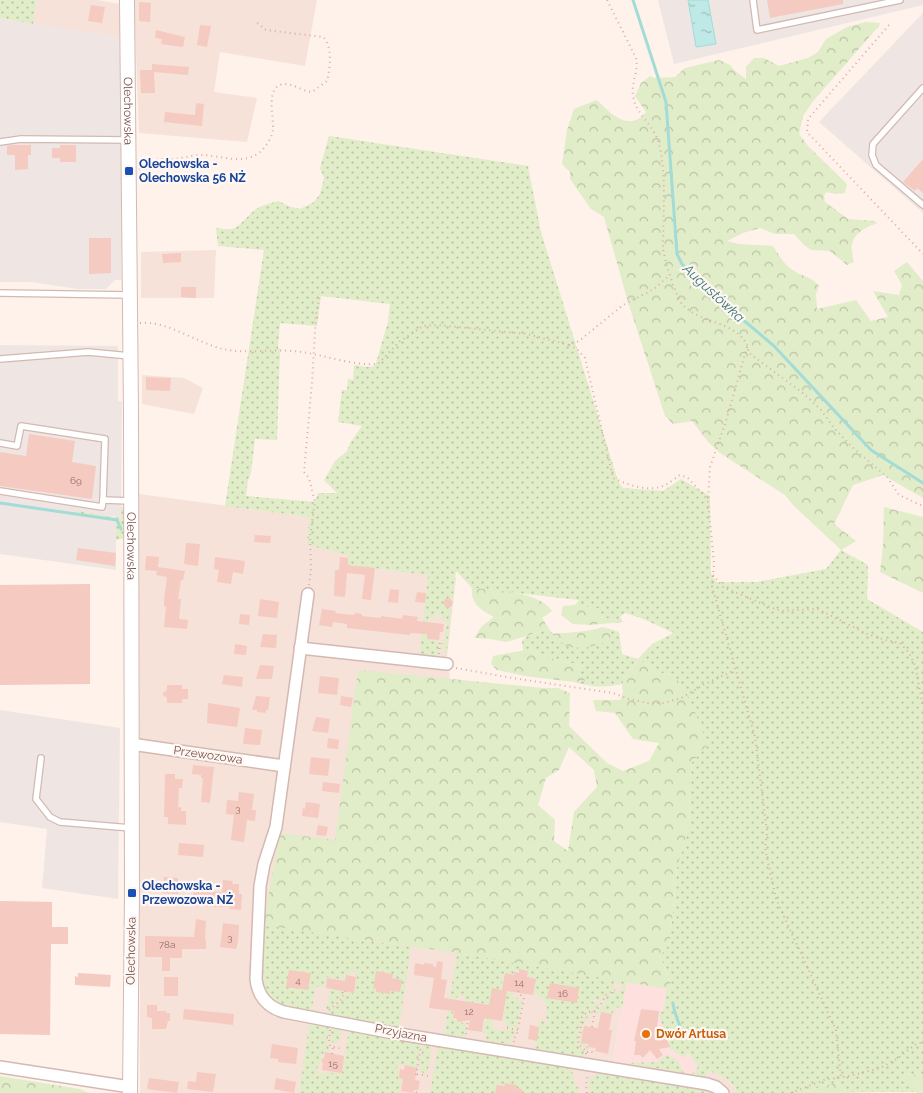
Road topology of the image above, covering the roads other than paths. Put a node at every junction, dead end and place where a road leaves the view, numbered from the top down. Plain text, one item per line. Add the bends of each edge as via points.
1 (127, 0) edge
2 (752, 0) edge
3 (900, 0) edge
4 (923, 88) edge
5 (129, 140) junction
6 (0, 142) edge
7 (923, 205) edge
8 (0, 293) edge
9 (130, 296) junction
10 (131, 356) junction
11 (0, 358) edge
12 (0, 443) edge
13 (0, 491) edge
14 (104, 500) junction
15 (131, 501) junction
16 (308, 594) road end
17 (300, 648) junction
18 (447, 664) road end
19 (131, 744) junction
20 (41, 758) dead end
21 (284, 766) junction
22 (131, 828) junction
23 (0, 1067) edge
24 (130, 1090) edge
25 (720, 1090) edge

1 - 5 street, Olechowska
2 - 3 lane via 756,30
4 - 7 lane via 873,144 872,155 876,164
5 - 6 lane via 20,139
5 - 9 street, Olechowska
8 - 9 lane
9 - 10 street, Olechowska
10 - 11 lane via 88,352
10 - 15 street, Olechowska
12 - 14 lane via 17,446 20,426 105,439
13 - 14 lane via 102,507
14 - 15 lane
15 - 19 street, Olechowska
16 - 17 street
17 - 18 street
17 - 21 street
19 - 21 street, Przewozowa
19 - 22 street, Olechowska
20 - 22 lane via 36,799 50,817 60,822
21 - 25 street, Przyjazna via 276,827 260,886 256,979 265,1002 278,1010 512,1052 590,1061
22 - 24 street, Olechowska
23 - 24 street

